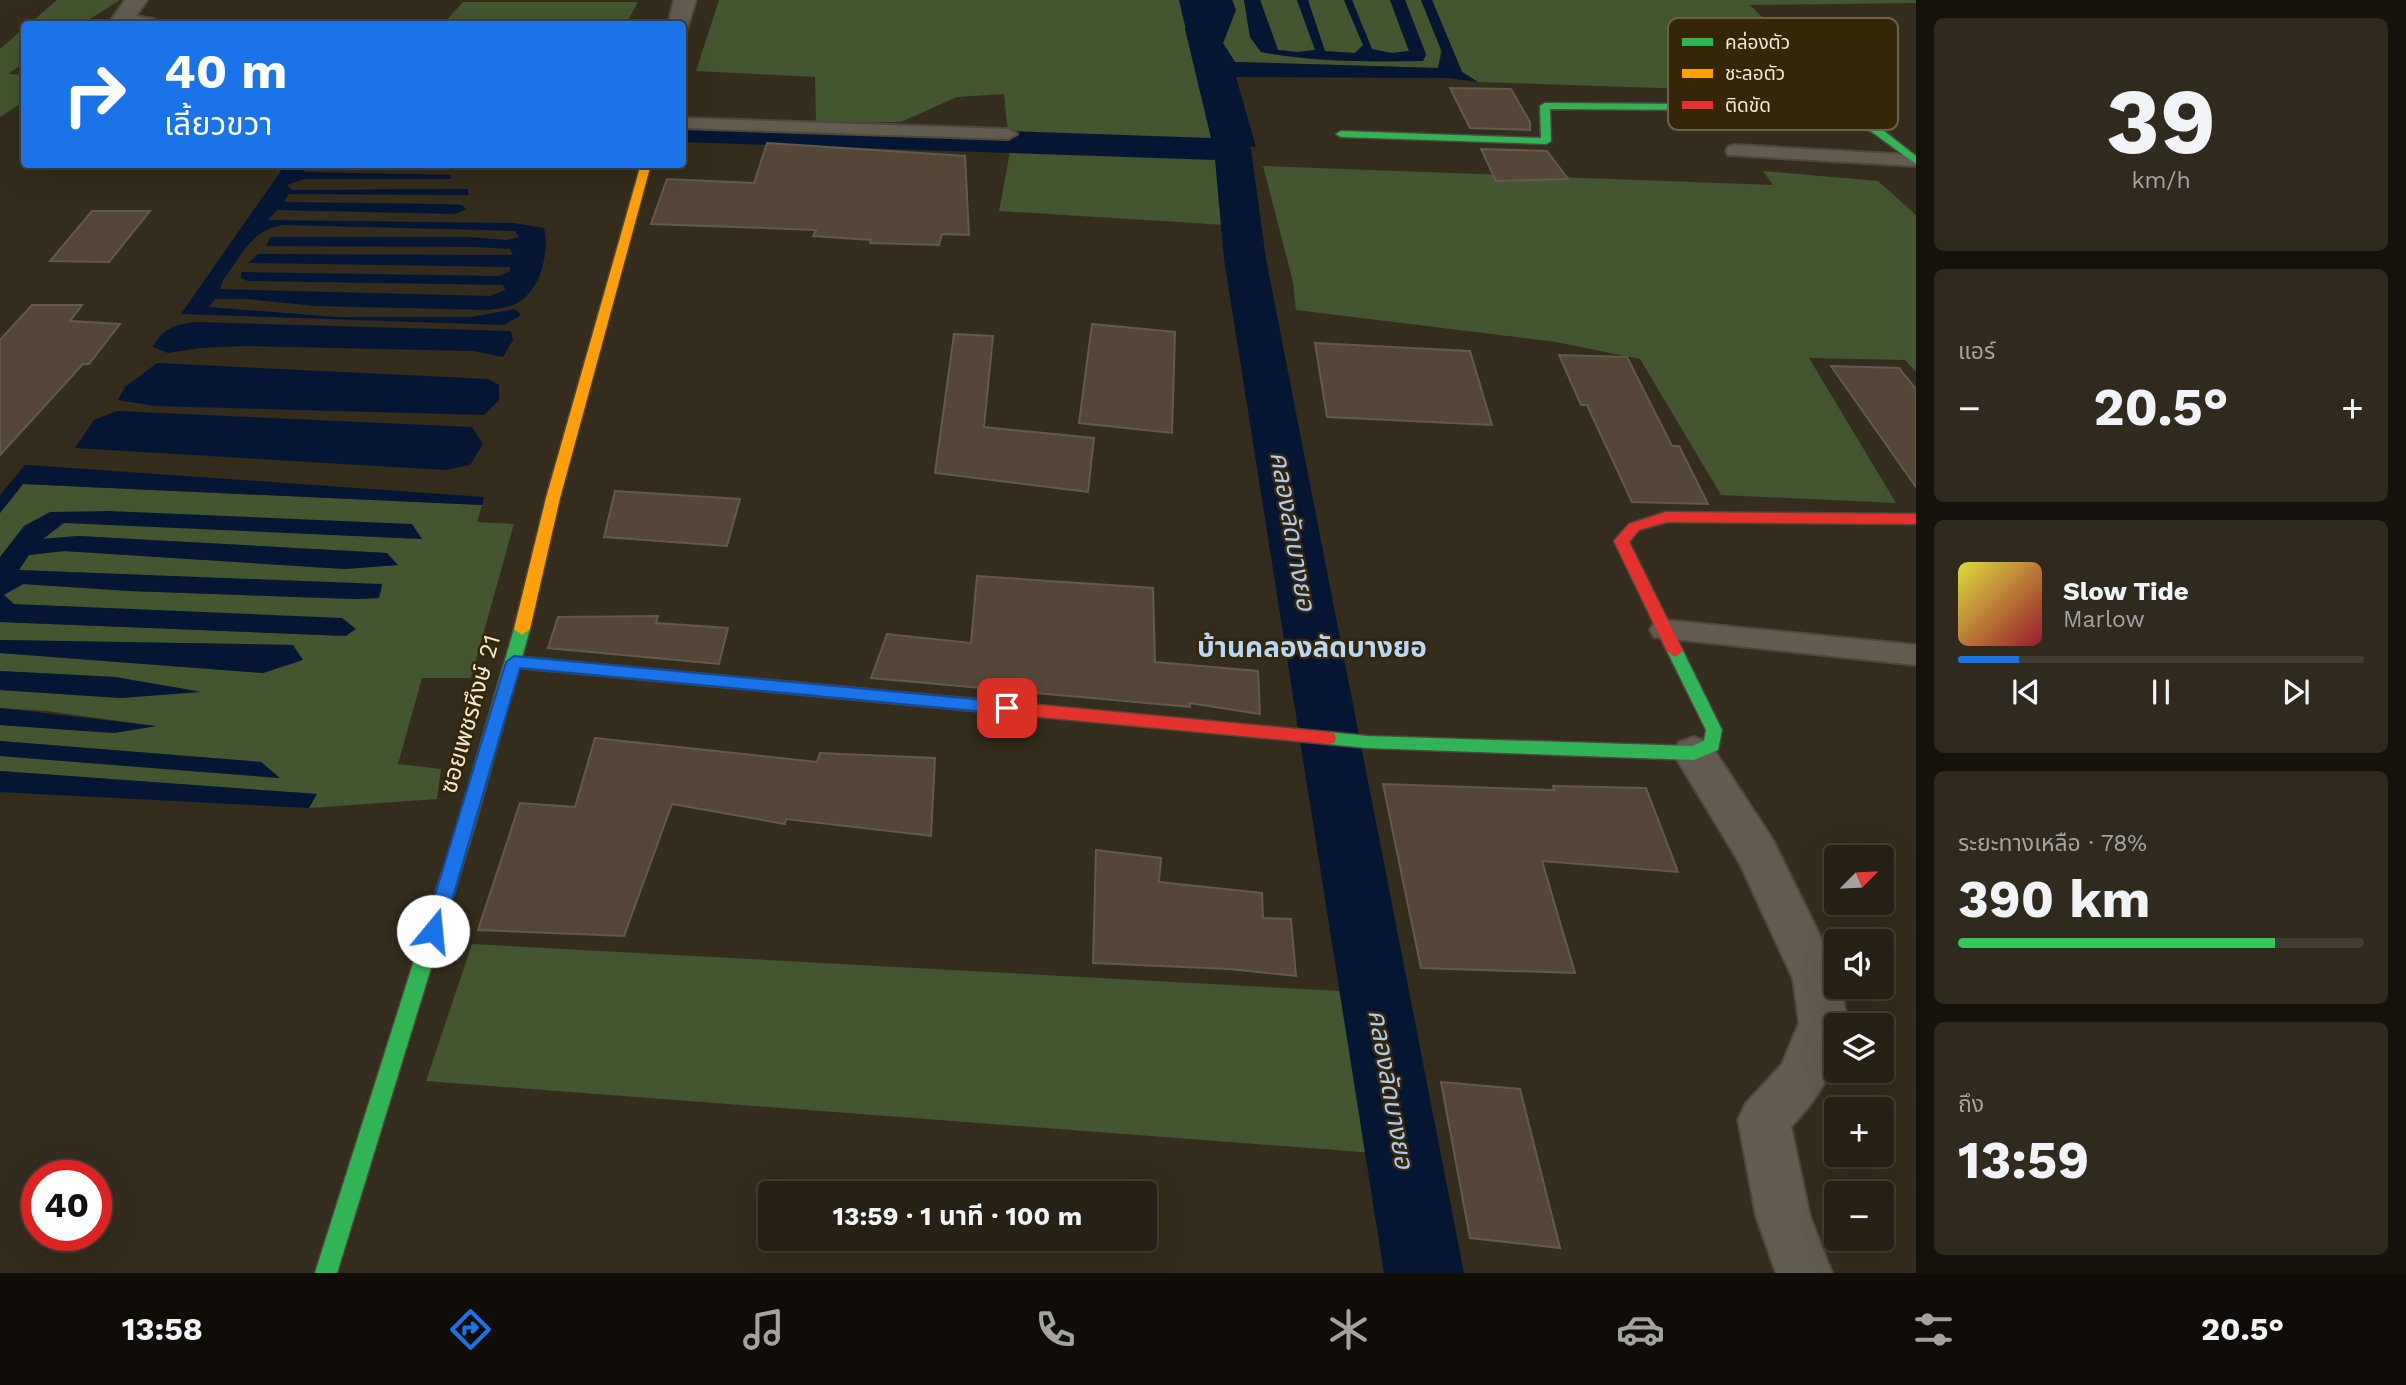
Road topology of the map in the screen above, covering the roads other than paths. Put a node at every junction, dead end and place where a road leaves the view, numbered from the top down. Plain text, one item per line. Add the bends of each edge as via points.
1 (136, 0) edge
2 (685, 0) edge
3 (128, 21) edge
4 (680, 21) edge
5 (1668, 108) edge
6 (686, 123) edge
7 (1876, 130) edge
8 (1008, 134) dead end
9 (1341, 134) dead end
10 (1735, 151) dead end
11 (1916, 161) edge
12 (645, 168) edge
13 (1916, 519) edge
14 (1664, 630) junction
15 (1916, 655) edge
16 (514, 662) junction
17 (1694, 752) junction
18 (326, 1273) edge
19 (1804, 1273) edge

1 - 3 street via 122,20
2 - 4 street
5 - 9 street via 1545,106 1546,141
6 - 8 lane
7 - 11 street
10 - 11 lane
12 - 16 street, ซอยเพชรหึงษ์ 21 via 553,498
13 - 14 street via 1666,517 1645,522 1627,531 1621,541
14 - 15 lane
14 - 17 street via 1714,730 1712,745
16 - 17 street via 1353,740
16 - 18 street, ซอยเพชรหึงษ์ 21
17 - 19 street via 1757,853 1816,979 1823,1023 1801,1079 1763,1121 1783,1216

